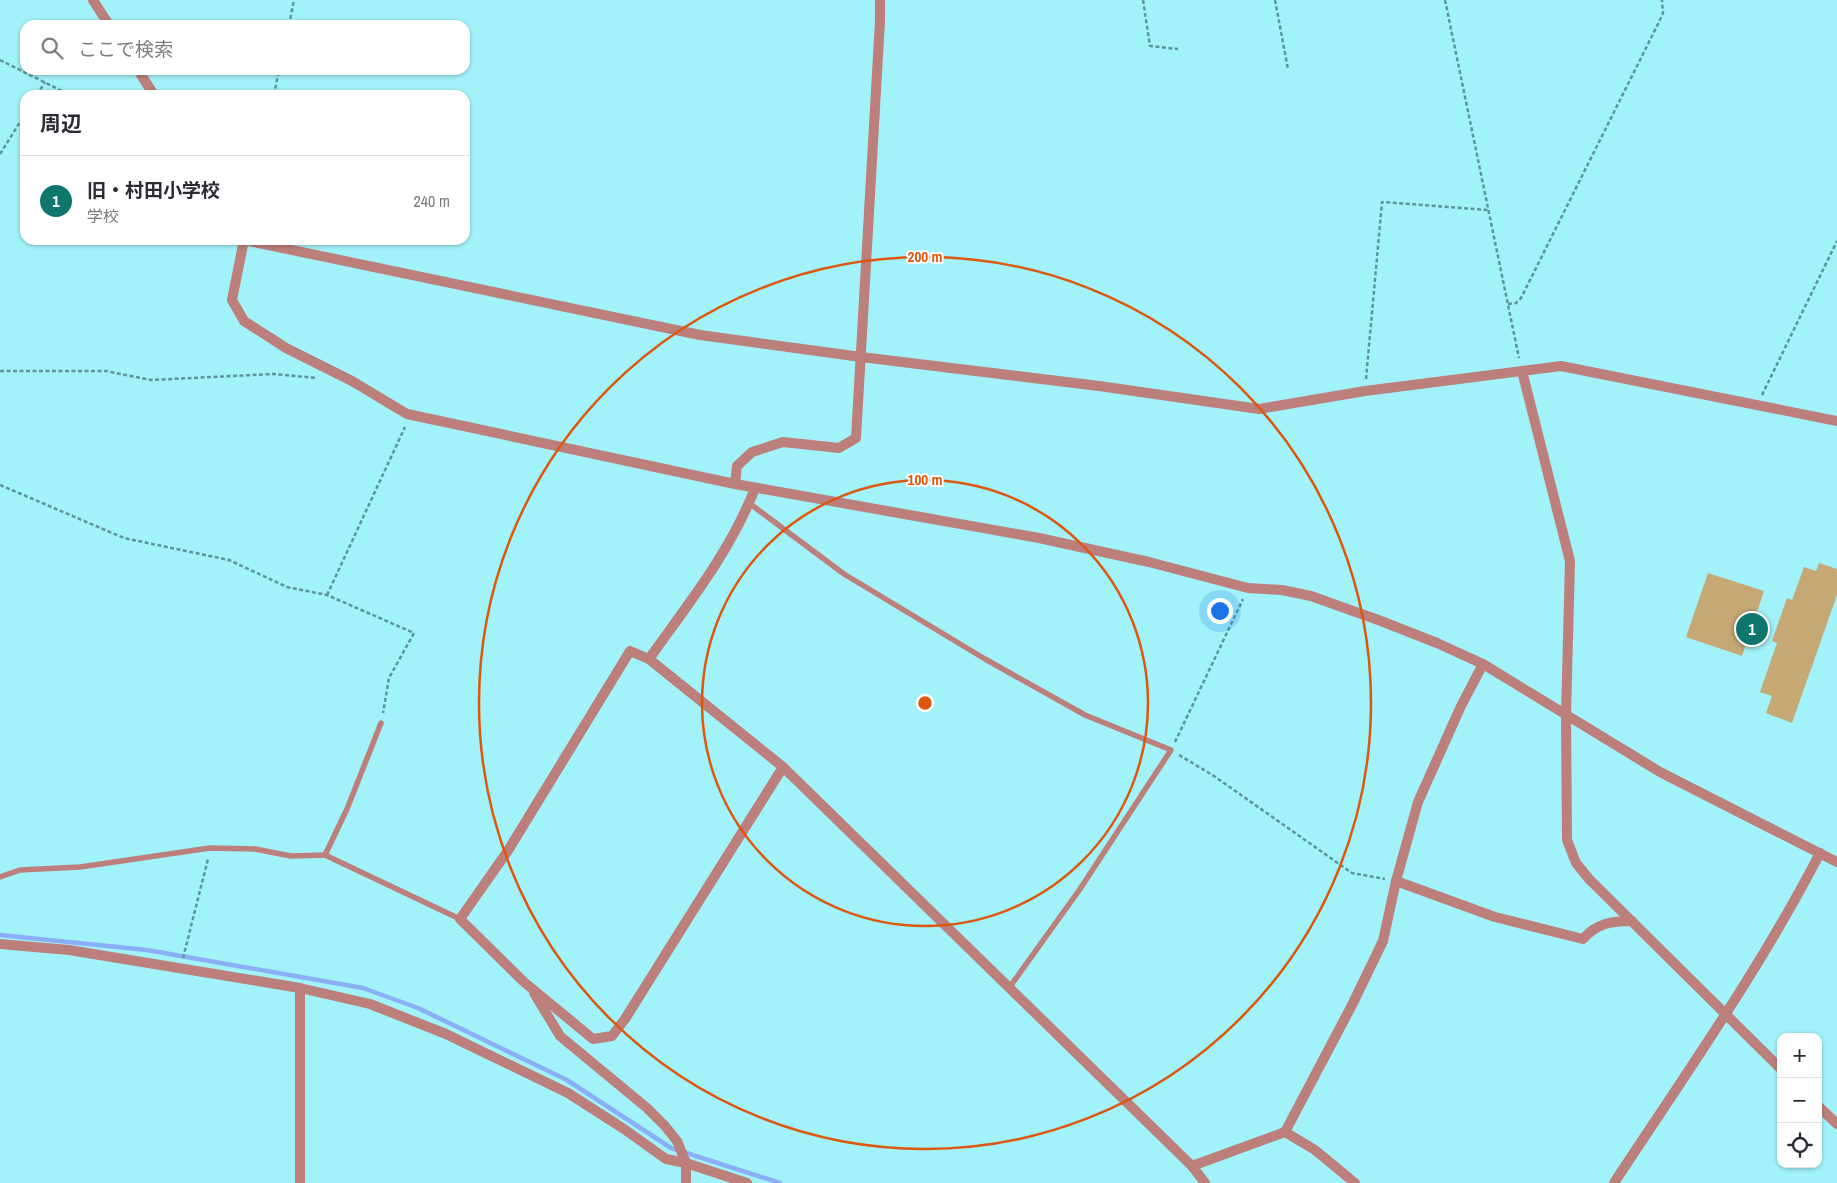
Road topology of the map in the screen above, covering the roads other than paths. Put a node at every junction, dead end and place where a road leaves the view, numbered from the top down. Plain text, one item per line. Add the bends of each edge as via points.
1 (93, 0) edge
2 (880, 0) edge
3 (106, 20) edge
4 (141, 75) edge
5 (151, 90) edge
6 (243, 245) edge
7 (268, 245) edge
8 (861, 357) junction
9 (1522, 370) junction
10 (1837, 422) edge
11 (735, 484) junction
12 (755, 488) junction
13 (749, 503) junction
14 (649, 659) junction
15 (1482, 664) junction
16 (1566, 716) junction
17 (381, 723) road end
18 (783, 767) junction
19 (1820, 853) junction
20 (325, 854) junction
21 (1837, 862) edge
22 (0, 877) edge
23 (1396, 881) junction
24 (460, 919) junction
25 (1632, 921) junction
26 (0, 944) edge
27 (529, 986) junction
28 (300, 988) junction
29 (1009, 988) junction
30 (1726, 1014) junction
31 (1777, 1065) edge
32 (1822, 1110) edge
33 (1837, 1124) edge
34 (1285, 1132) junction
35 (686, 1164) junction
36 (1192, 1166) junction
37 (300, 1183) edge
38 (686, 1183) edge
39 (747, 1183) edge
40 (1205, 1183) edge
41 (1355, 1183) edge
42 (1614, 1183) edge

1 - 3 street
2 - 8 street
4 - 5 street
6 - 11 street via 232,300 244,321 286,348 408,414
7 - 8 street via 700,335
8 - 9 street via 1259,409
8 - 11 street via 856,438 839,448 783,442 752,452 737,466
9 - 10 street via 1561,366
9 - 16 street via 1570,561
11 - 12 street
12 - 13 street
12 - 15 street via 1039,538 1248,588 1311,596 1437,643
13 - 14 street via 721,558
13 - 29 lane via 844,574 985,659 1085,715 1171,750 1080,890
14 - 18 street
14 - 24 street via 630,651 509,849
15 - 16 street
15 - 23 street via 1418,802
16 - 19 street via 1660,772
16 - 25 street via 1567,840 1576,863
17 - 20 lane via 347,809
18 - 27 street via 612,1036 593,1039
18 - 29 street
19 - 21 street
19 - 30 street via 1798,896
20 - 22 lane via 291,856 255,849 210,848 80,867 20,870
20 - 24 lane
23 - 25 street via 1495,917 1583,939 1612,921
23 - 34 street via 1384,941
24 - 27 street
25 - 30 street
26 - 28 street via 69,950
27 - 35 street via 560,1036 666,1126 677,1140
28 - 35 street via 370,1004 446,1034 568,1093 666,1159
28 - 37 street
29 - 36 street
30 - 31 street
30 - 42 street
32 - 33 street
34 - 36 street
34 - 41 street via 1315,1150
35 - 38 street
35 - 39 street
36 - 40 street

